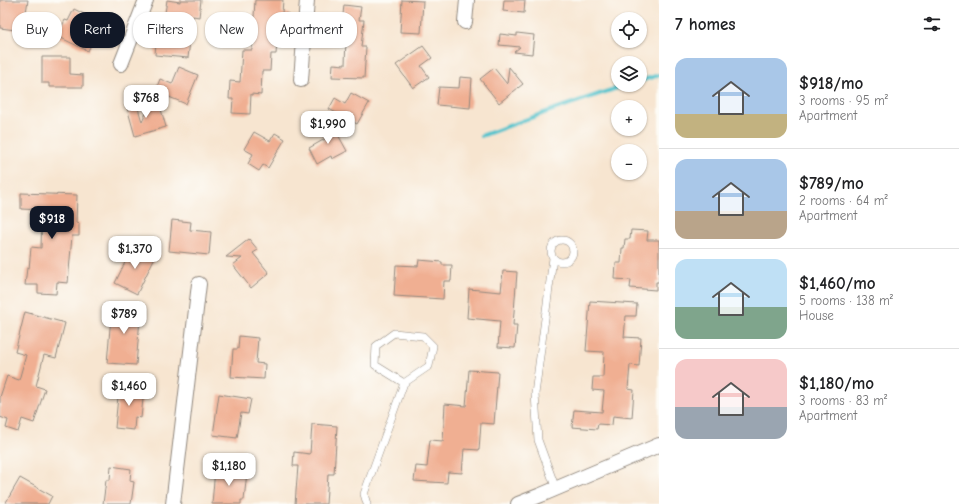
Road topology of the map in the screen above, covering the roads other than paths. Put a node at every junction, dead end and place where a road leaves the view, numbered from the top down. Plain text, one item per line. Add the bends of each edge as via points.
1 (146, 0) edge
2 (307, 0) edge
3 (467, 0) edge
4 (465, 22) dead end
5 (121, 64) dead end
6 (300, 80) dead end
7 (553, 258) dead end
8 (200, 284) dead end
9 (404, 383) junction
10 (659, 445) edge
11 (556, 489) junction
12 (172, 504) edge
13 (366, 504) edge
14 (518, 504) edge

1 - 5 street
2 - 6 street
3 - 4 street
7 - 11 lane via 535,394 538,440
8 - 12 street
9 - 9 lane via 375,365 376,346 394,333 423,336 433,346 428,366
9 - 13 lane via 364,494
10 - 11 street
11 - 14 street

